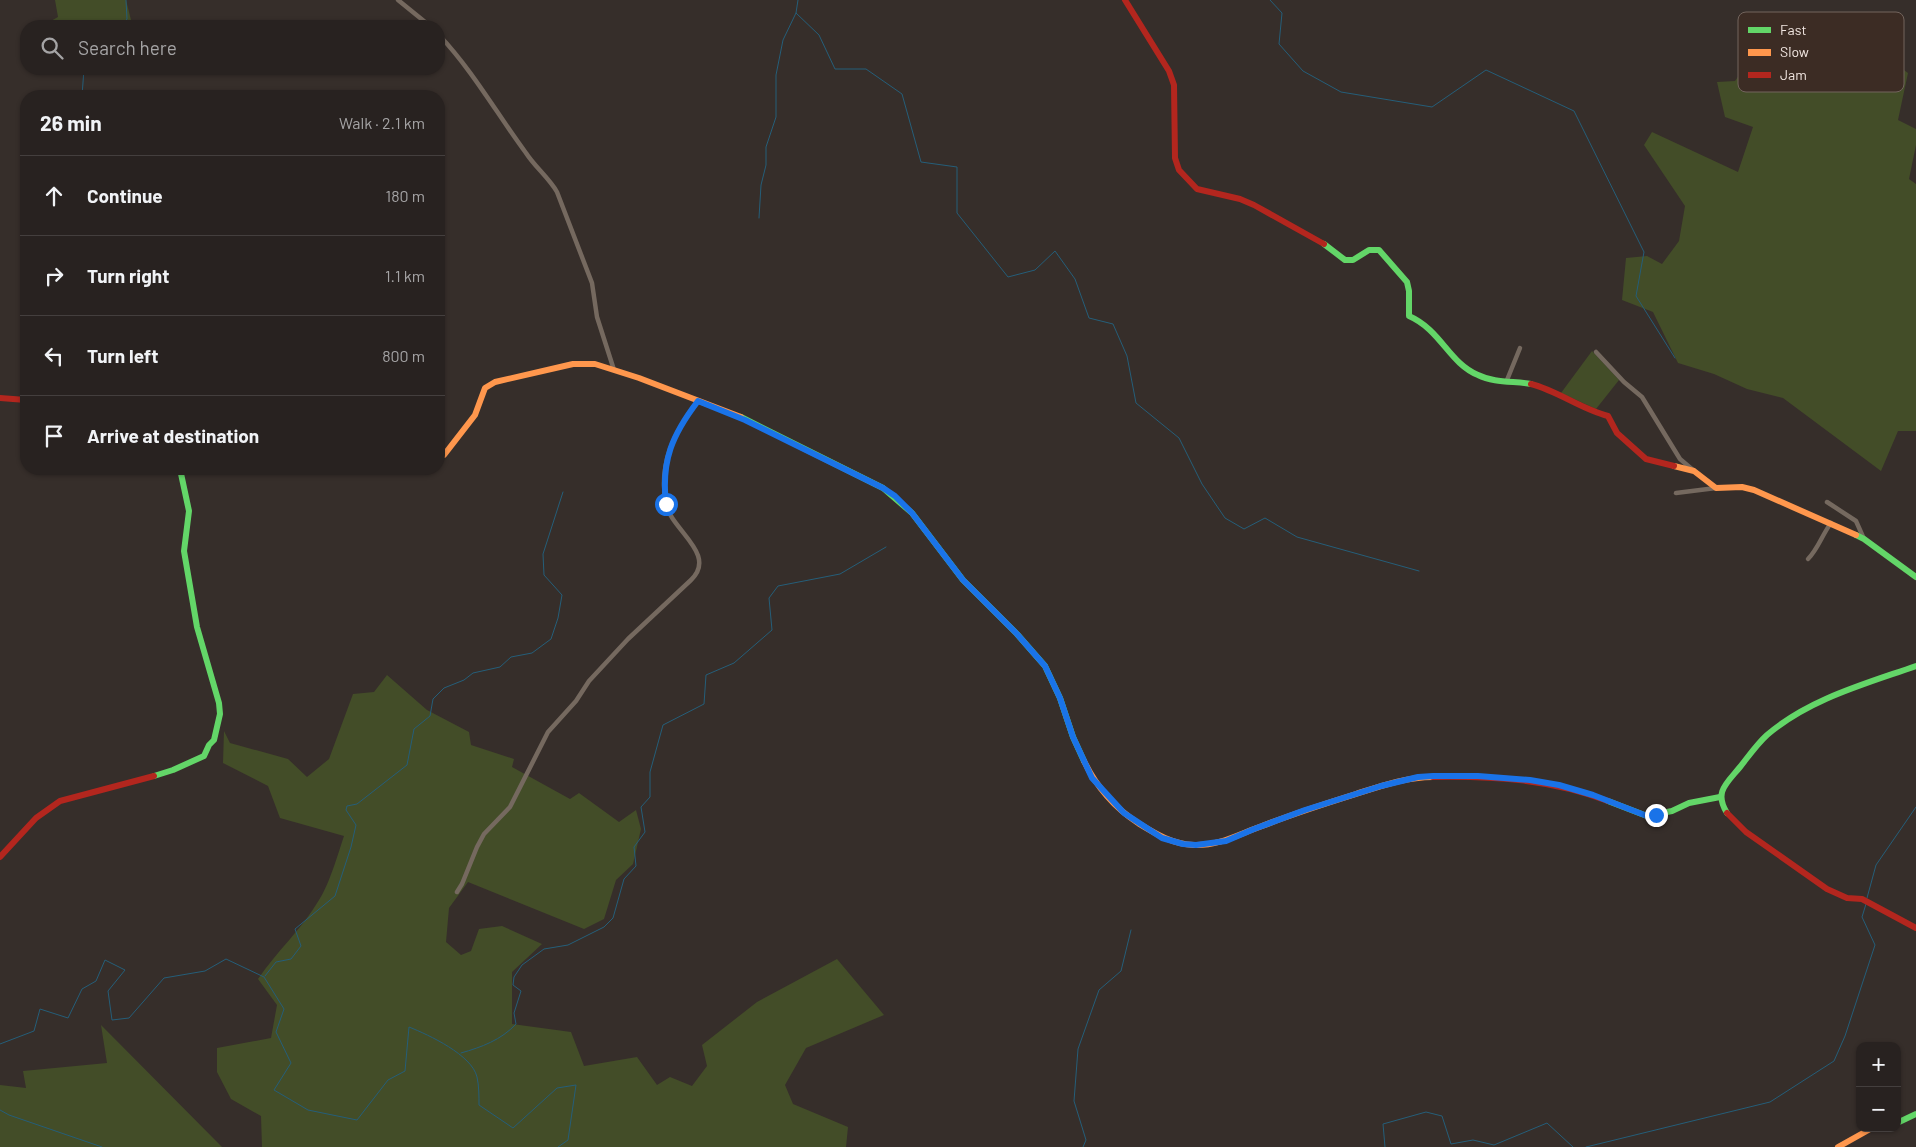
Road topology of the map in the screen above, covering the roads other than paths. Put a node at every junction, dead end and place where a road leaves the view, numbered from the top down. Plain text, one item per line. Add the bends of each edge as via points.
1 (398, 0) edge
2 (1125, 0) edge
3 (423, 20) edge
4 (445, 43) edge
5 (1520, 348) dead end
6 (1596, 352) dead end
7 (614, 370) junction
8 (1507, 380) junction
9 (0, 398) edge
10 (20, 400) edge
11 (698, 401) junction
12 (445, 454) edge
13 (1694, 471) junction
14 (181, 475) edge
15 (1716, 488) junction
16 (1676, 493) dead end
17 (1827, 502) dead end
18 (1830, 523) junction
19 (1864, 539) junction
20 (1808, 560) dead end
21 (1916, 577) edge
22 (1916, 666) edge
23 (1720, 797) junction
24 (0, 857) edge
25 (457, 892) dead end
26 (1916, 928) edge
27 (1916, 1114) edge
28 (1901, 1121) edge
29 (1865, 1132) edge
30 (1838, 1147) edge

1 - 3 street
2 - 8 street via 1169,71 1174,85 1175,158 1188,181 1197,189 1254,204 1315,238 1345,260 1353,260 1369,250 1379,250 1407,282 1409,316 1420,319 1460,362 1477,375
4 - 7 street via 485,92 526,154 554,185 592,283 598,317
5 - 8 street
6 - 13 street via 1642,397 1680,459
7 - 11 street
7 - 12 street via 595,364 573,364 495,382 485,388 475,415
8 - 13 street via 1539,386 1608,416 1617,433 1646,460
9 - 10 street
11 - 23 street via 758,426 895,496 912,513 963,580 1045,666 1092,778 1124,813 1162,838 1196,845 1226,841 1305,810 1425,776 1478,776 1550,783 1647,816
11 - 25 street via 669,447 663,483 668,515 699,555 698,572 628,639 548,732 510,807 484,834
13 - 15 street
14 - 24 street via 189,511 184,551 197,627 220,708 214,740 204,756 173,770 60,801 36,818
15 - 16 street
15 - 18 street via 1754,490
17 - 19 street via 1856,521
18 - 19 street
18 - 20 street
19 - 21 street
22 - 23 street via 1831,696 1786,721 1758,745 1726,784
23 - 26 street via 1729,816 1746,832 1827,889 1847,898 1862,899
27 - 28 street
29 - 30 street

